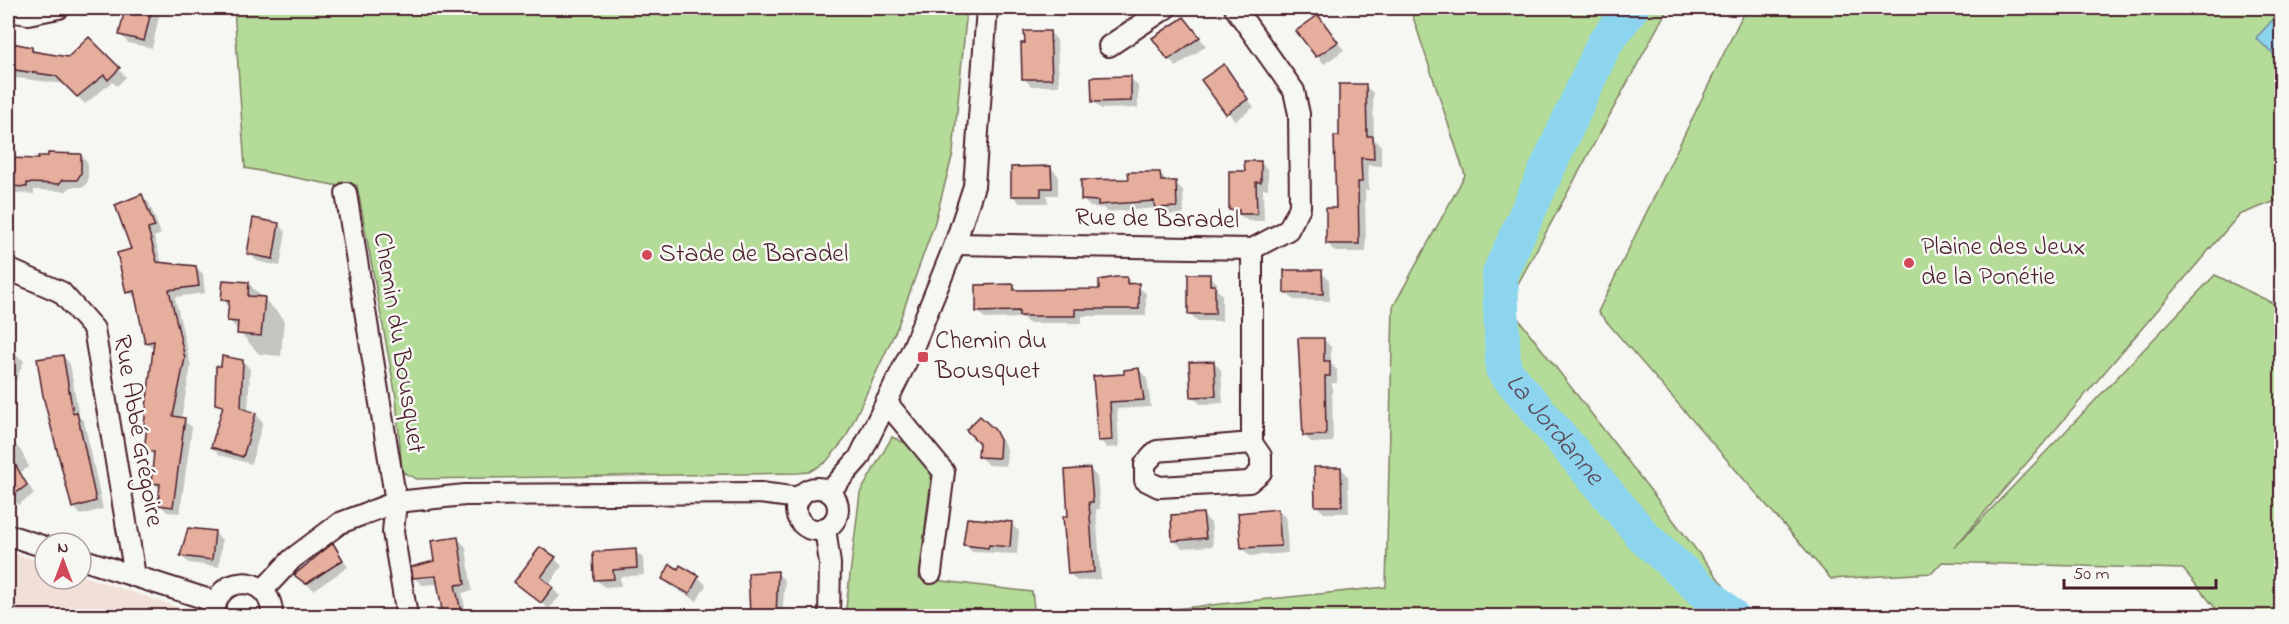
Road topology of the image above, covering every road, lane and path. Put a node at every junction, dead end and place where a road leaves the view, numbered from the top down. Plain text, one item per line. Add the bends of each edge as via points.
1 (59, 8) edge
2 (987, 8) edge
3 (1166, 8) edge
4 (1235, 8) edge
5 (8, 11) edge
6 (1109, 46) dead end
7 (346, 193) dead end
8 (955, 244) junction
9 (1252, 249) junction
10 (8, 269) edge
11 (886, 402) junction
12 (1252, 443) junction
13 (829, 492) junction
14 (799, 498) junction
15 (396, 502) junction
16 (825, 528) junction
17 (8, 535) edge
18 (33, 543) edge
19 (93, 563) edge
20 (931, 573) dead end
21 (135, 576) junction
22 (263, 590) junction
23 (215, 609) edge
24 (272, 616) edge
25 (407, 616) edge
26 (829, 616) edge

1 - 5 street via 28,15
2 - 8 street via 974,186
3 - 6 street
4 - 9 street, Rue de Baradel via 1294,91 1299,114 1300,207 1288,230
7 - 15 street, Chemin du Bousquet
8 - 9 street, Rue de Baradel
8 - 11 street via 912,350
9 - 12 street
10 - 21 street, Rue Abbé Grégoire via 61,291 94,329
11 - 13 street via 859,458
11 - 20 street via 944,472
12 - 12 street via 1157,451 1145,464 1145,480 1159,487 1249,482 1261,472 1261,456
13 - 14 street via 812,488
13 - 16 street via 838,512
14 - 15 street via 760,494 477,495
14 - 16 street via 796,513 803,525 817,530
15 - 22 street via 340,523 292,560
15 - 25 street, Chemin du Bousquet via 393,532
16 - 26 street via 830,564
17 - 18 street
19 - 21 street
21 - 23 street
22 - 23 street via 237,584 221,593
22 - 24 street via 270,601

